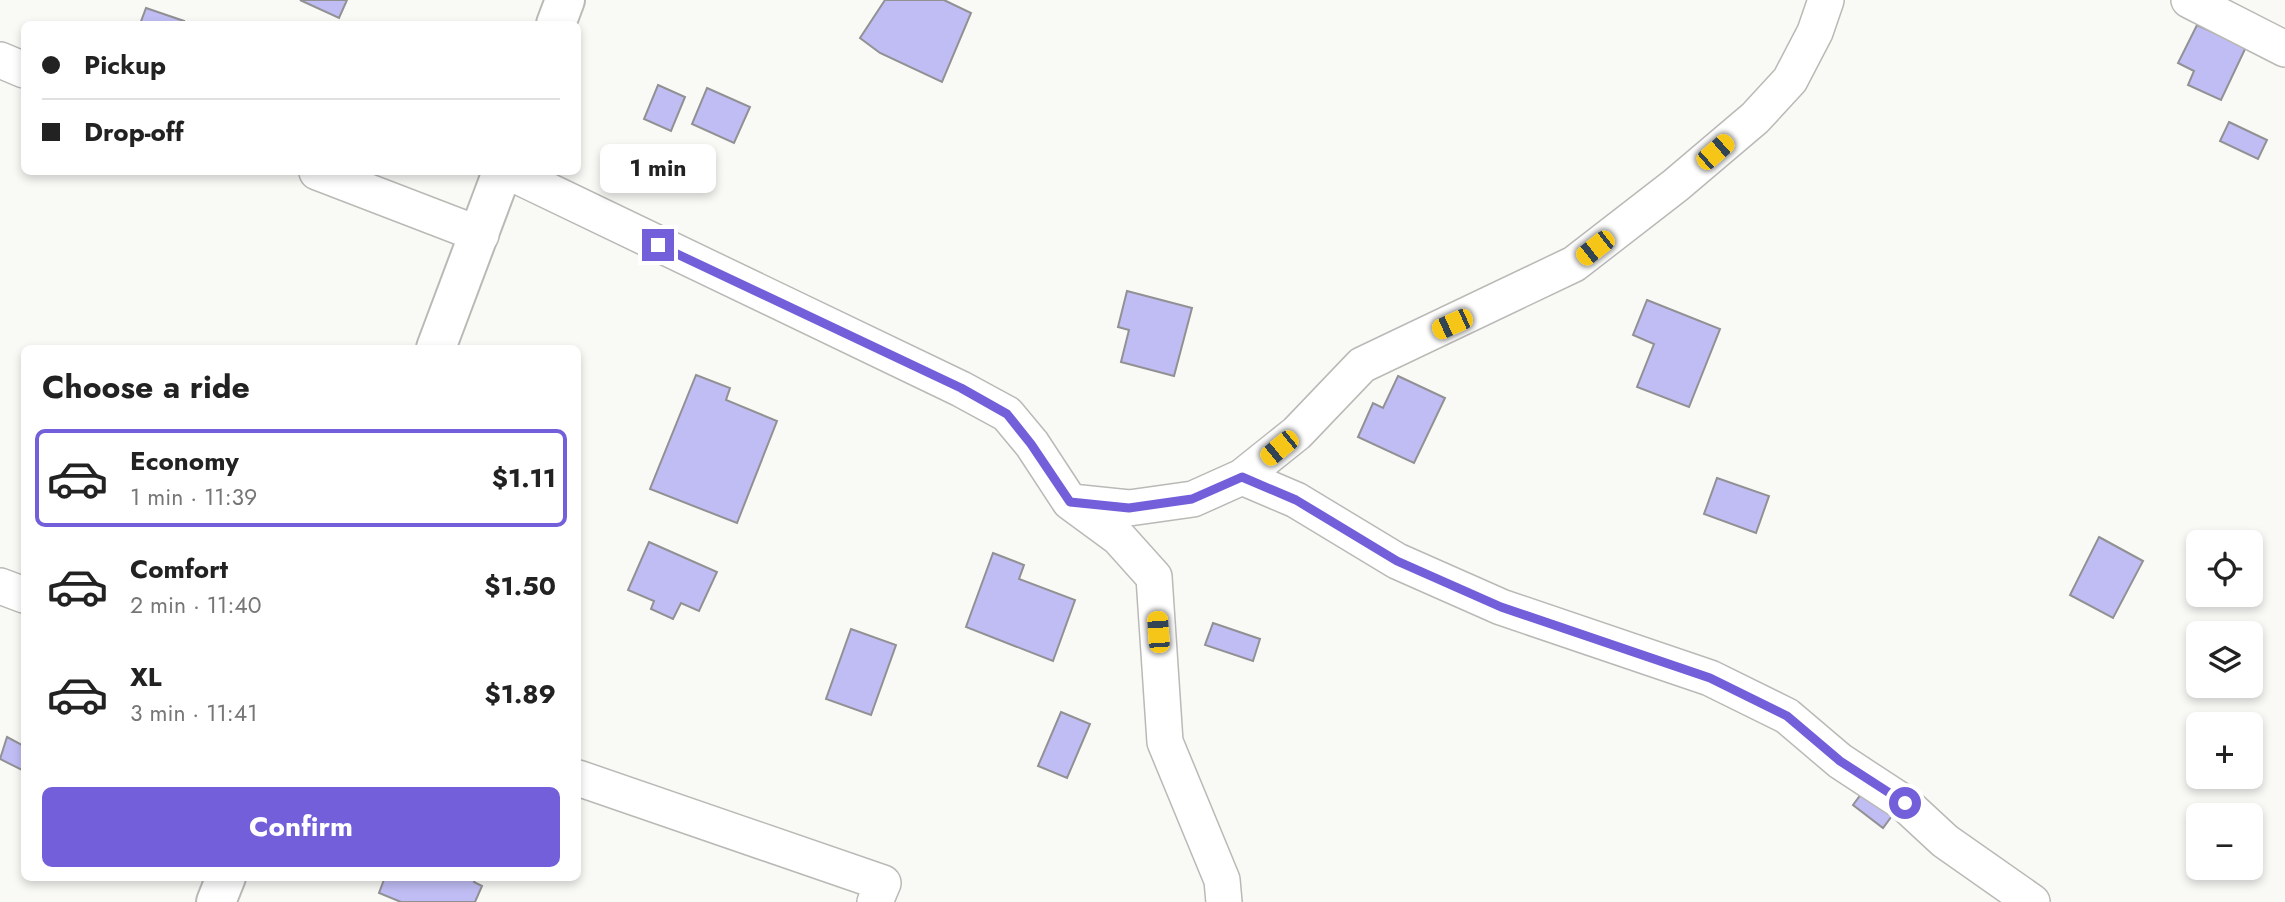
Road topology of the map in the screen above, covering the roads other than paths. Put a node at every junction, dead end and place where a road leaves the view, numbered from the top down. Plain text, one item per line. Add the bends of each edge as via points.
1 (565, 0) edge
2 (1826, 0) edge
3 (2189, 0) edge
4 (557, 21) edge
5 (2285, 49) edge
6 (0, 60) edge
7 (21, 69) edge
8 (325, 175) edge
9 (501, 175) edge
10 (515, 175) edge
11 (481, 235) junction
12 (437, 345) edge
13 (1242, 477) junction
14 (1070, 502) junction
15 (0, 586) edge
16 (21, 594) edge
17 (581, 779) edge
18 (224, 881) edge
19 (216, 902) edge
20 (875, 902) edge
21 (1224, 902) edge
22 (2032, 902) edge

1 - 4 street
2 - 13 street via 1790,80 1755,118 1676,186 1574,264 1362,365 1297,433
3 - 5 street
6 - 7 street
8 - 11 street
9 - 11 street
10 - 14 street via 1007,414
11 - 12 street
13 - 14 street via 1192,499 1129,508
13 - 22 street via 1296,500 1397,561 1501,607 1710,678 1787,716 1840,761 1905,803 1945,841
14 - 21 street via 1119,538 1154,577 1165,742 1222,880
15 - 16 street
17 - 20 street via 883,883
18 - 19 street

